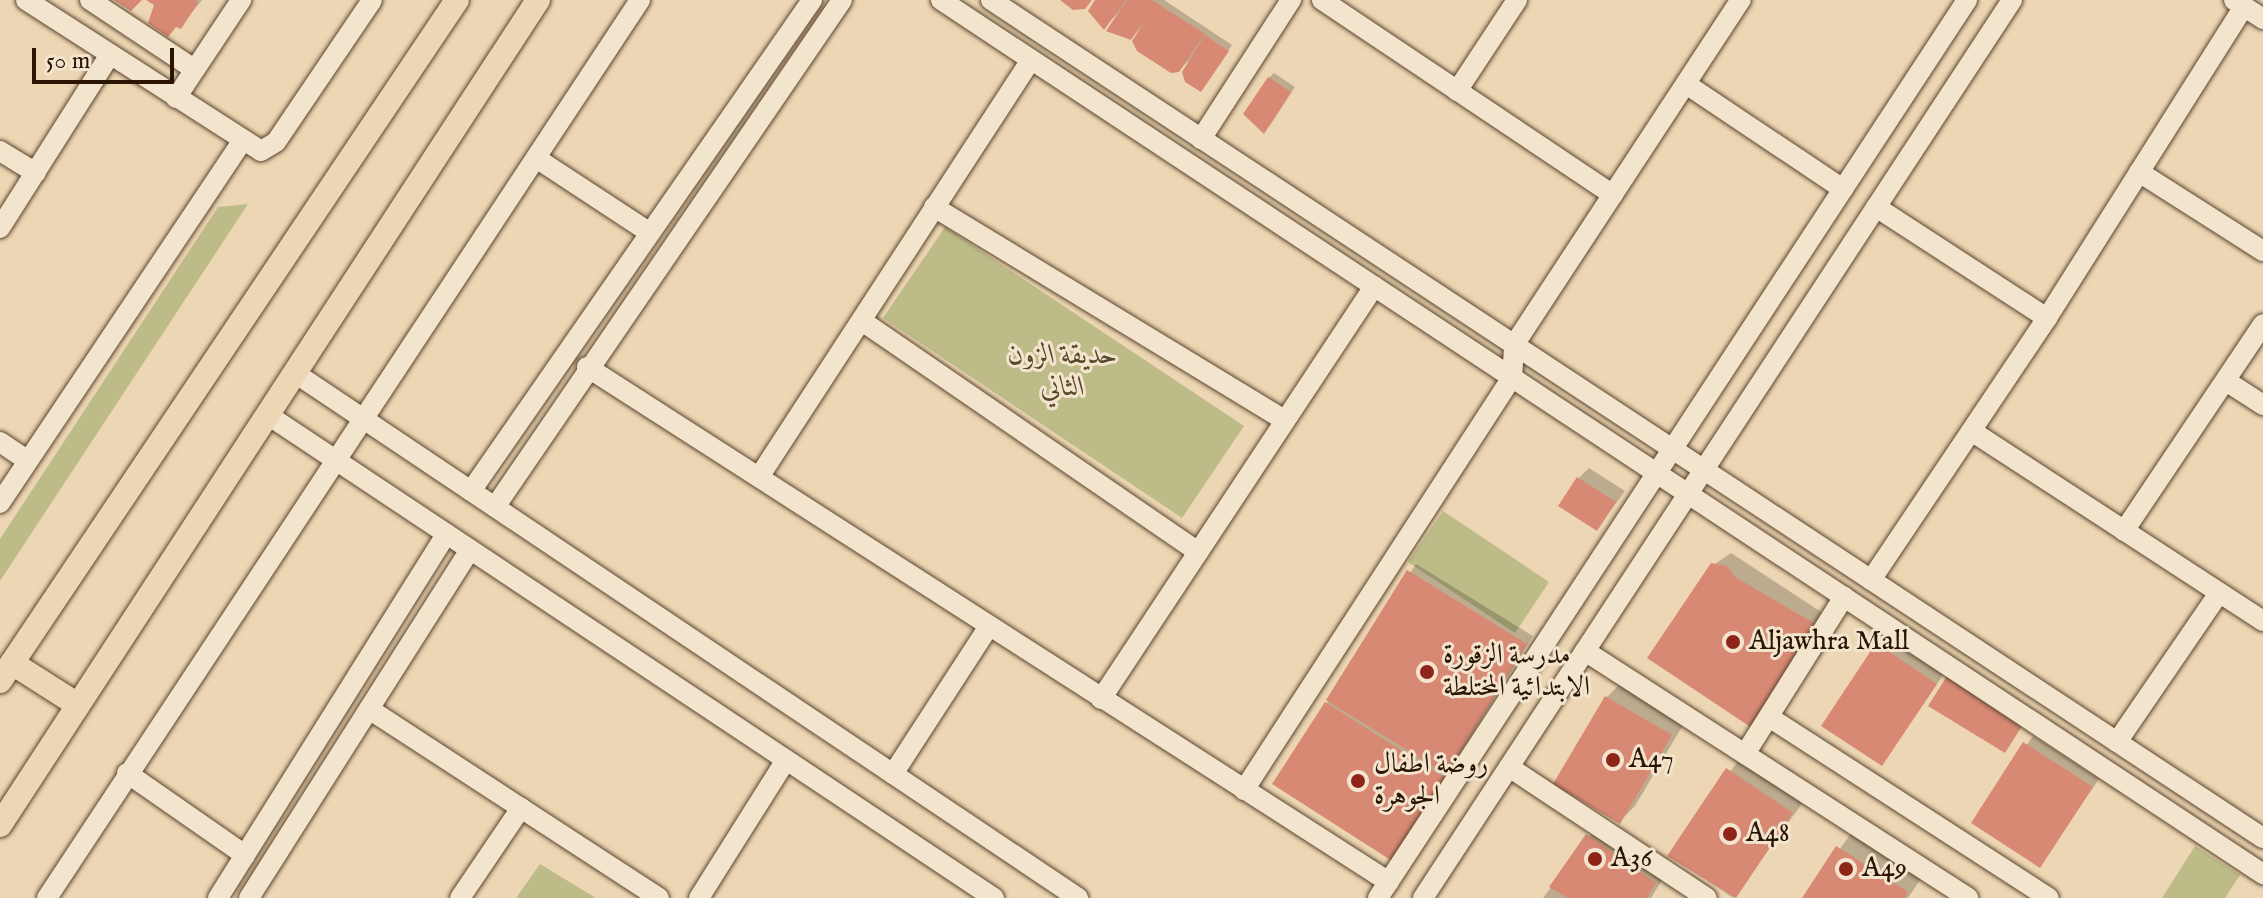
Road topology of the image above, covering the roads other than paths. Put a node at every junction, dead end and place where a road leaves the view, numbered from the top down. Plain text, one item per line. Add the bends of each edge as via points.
1 (26, 0) edge
2 (90, 0) edge
3 (241, 0) edge
4 (372, 0) edge
5 (457, 0) edge
6 (538, 0) edge
7 (640, 0) edge
8 (812, 0) edge
9 (842, 0) edge
10 (941, 0) edge
11 (991, 0) edge
12 (1291, 0) edge
13 (1322, 0) edge
14 (1517, 0) edge
15 (1741, 0) edge
16 (1967, 0) edge
17 (2012, 0) edge
18 (2239, 3) edge
19 (2263, 19) edge
20 (110, 55) junction
21 (1031, 60) junction
22 (194, 69) junction
23 (1686, 84) junction
24 (1457, 91) junction
25 (176, 98) junction
26 (1201, 139) junction
27 (242, 141) junction
28 (0, 151) edge
29 (536, 158) junction
30 (2139, 172) junction
31 (36, 173) junction
32 (1843, 189) junction
33 (1613, 195) junction
34 (934, 207) junction
35 (1876, 207) junction
36 (0, 228) edge
37 (650, 233) junction
38 (2263, 251) edge
39 (1374, 286) junction
40 (2047, 318) junction
41 (862, 321) junction
42 (2263, 324) edge
43 (1514, 345) junction
44 (587, 367) junction
45 (295, 373) junction
46 (1512, 377) junction
47 (2226, 381) junction
48 (2263, 405) edge
49 (268, 415) junction
50 (363, 418) junction
51 (1284, 420) junction
52 (1973, 432) junction
53 (0, 442) edge
54 (1673, 449) junction
55 (27, 460) junction
56 (335, 460) junction
57 (1704, 470) junction
58 (1657, 473) junction
59 (759, 477) junction
60 (471, 491) junction
61 (1688, 494) junction
62 (0, 503) edge
63 (495, 507) junction
64 (2124, 531) junction
65 (446, 534) junction
66 (470, 550) junction
67 (1198, 552) junction
68 (1871, 580) junction
69 (2219, 593) junction
70 (1844, 597) junction
71 (2263, 621) edge
72 (989, 626) junction
73 (1585, 651) junction
74 (6, 672) edge
75 (1101, 699) junction
76 (78, 705) junction
77 (369, 709) junction
78 (1769, 717) junction
79 (2117, 742) junction
80 (1745, 754) junction
81 (786, 760) junction
82 (1509, 767) junction
83 (127, 773) junction
84 (893, 774) junction
85 (1244, 790) junction
86 (521, 808) junction
87 (0, 825) edge
88 (2263, 838) edge
89 (245, 855) junction
90 (2263, 874) edge
91 (1384, 890) edge
92 (47, 898) edge
93 (218, 898) edge
94 (249, 898) edge
95 (460, 898) edge
96 (659, 898) edge
97 (699, 898) edge
98 (994, 898) edge
99 (1078, 898) edge
100 (1423, 898) edge
101 (1707, 898) edge
102 (1968, 898) edge
103 (2049, 898) edge

1 - 20 street
2 - 22 street
3 - 22 street
4 - 27 street via 272,147 261,151
5 - 74 main road
6 - 45 main road
7 - 29 street
8 - 37 street
9 - 44 street
10 - 21 street
11 - 26 street
12 - 26 street
13 - 24 street
14 - 24 street
15 - 23 street
16 - 32 street
17 - 35 street
18 - 19 street
18 - 30 street
20 - 25 street
20 - 31 street
21 - 34 street
21 - 39 street
22 - 25 street
23 - 32 street
23 - 33 street
24 - 33 street
25 - 27 street
26 - 43 street
27 - 55 street
28 - 31 street
29 - 37 street
29 - 50 street
30 - 38 street
30 - 40 street
31 - 36 street
32 - 54 street
33 - 43 street
34 - 41 street
34 - 51 street
35 - 40 street
35 - 57 street
37 - 60 street
39 - 46 street
39 - 51 street
40 - 52 street
41 - 59 street
41 - 67 street
42 - 47 street
43 - 46 street
43 - 54 street
44 - 59 street
44 - 63 street
45 - 49 main road
45 - 50 street
46 - 58 street
46 - 85 street
47 - 48 street
47 - 64 street
49 - 56 street
49 - 76 main road
50 - 56 street
50 - 60 street
51 - 67 street
52 - 64 street
52 - 68 street
53 - 55 street
54 - 57 street
54 - 58 street
55 - 62 street
56 - 65 street
56 - 83 street
57 - 61 street
57 - 68 street
58 - 61 street
58 - 91 street
59 - 72 street
60 - 63 street
61 - 70 street
61 - 73 street
63 - 84 street
64 - 69 street
65 - 66 street
65 - 89 street
66 - 77 street
66 - 81 street
67 - 75 street
68 - 79 street
69 - 71 street
69 - 79 street
70 - 78 street
70 - 90 street
72 - 75 street
72 - 84 street
73 - 80 street
73 - 82 street
74 - 76 main road
75 - 85 street
76 - 87 main road
77 - 86 street
77 - 94 street
78 - 80 street
78 - 103 street
79 - 88 street
80 - 102 street
81 - 97 street
81 - 98 street
82 - 100 street
82 - 101 street
83 - 89 street
83 - 92 street
84 - 99 street
85 - 91 street
86 - 95 street
86 - 96 street
89 - 93 street

